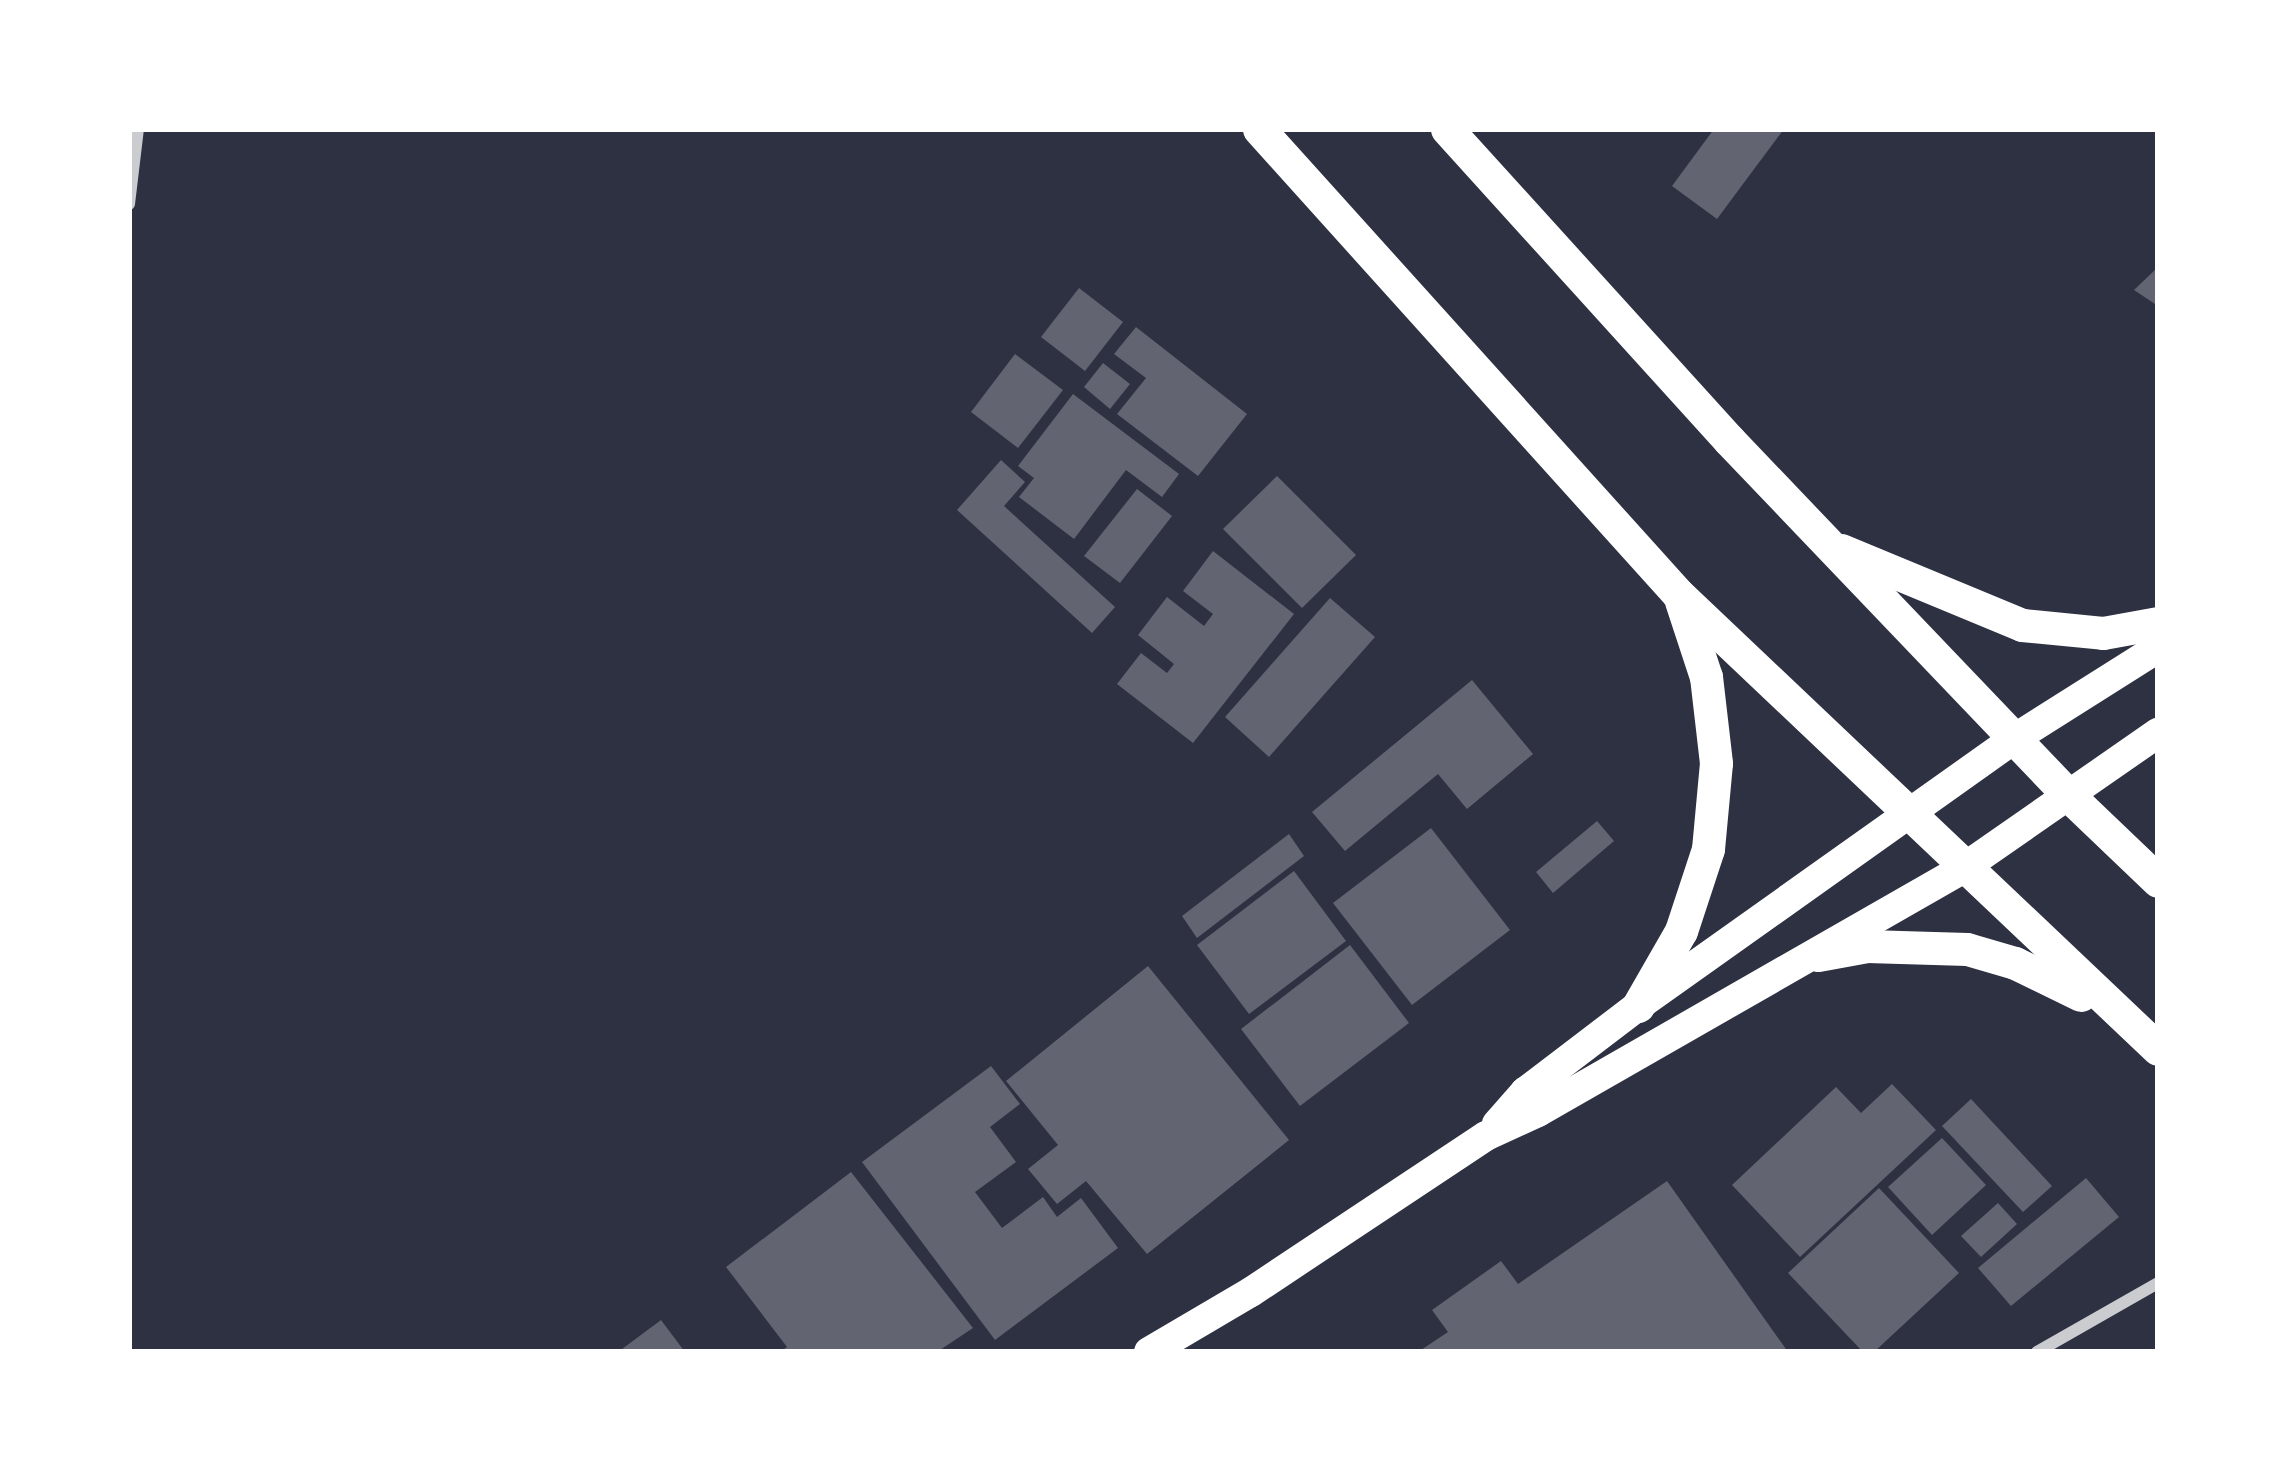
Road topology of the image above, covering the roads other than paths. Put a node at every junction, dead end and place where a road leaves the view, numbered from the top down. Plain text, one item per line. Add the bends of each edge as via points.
1 (138, 129) edge
2 (1259, 129) edge
3 (1447, 129) edge
4 (129, 205) edge
5 (1828, 544) junction
6 (1678, 594) junction
7 (2158, 623) edge
8 (2158, 648) edge
9 (2158, 733) edge
10 (2014, 739) junction
11 (2066, 793) junction
12 (1909, 816) junction
13 (1962, 869) junction
14 (2158, 880) edge
15 (1817, 955) junction
16 (1638, 1006) junction
17 (2128, 1022) junction
18 (2158, 1049) edge
19 (1486, 1136) junction
20 (2158, 1283) edge
21 (1149, 1352) edge
22 (2037, 1352) edge

1 - 4 street
2 - 6 highway
3 - 5 highway
5 - 7 highway via 2022,625 2103,633
5 - 10 highway
6 - 12 highway
6 - 16 highway via 1706,676 1713,741 1708,849 1681,932
8 - 10 main road
9 - 11 main road
10 - 11 highway
10 - 12 main road
11 - 13 main road
11 - 14 highway
12 - 13 highway
12 - 16 main road
13 - 15 main road
13 - 17 highway
15 - 17 highway via 1867,946 1966,949 2015,963
15 - 19 main road
16 - 19 main road via 1525,1092
17 - 18 highway
19 - 21 main road
20 - 22 street

